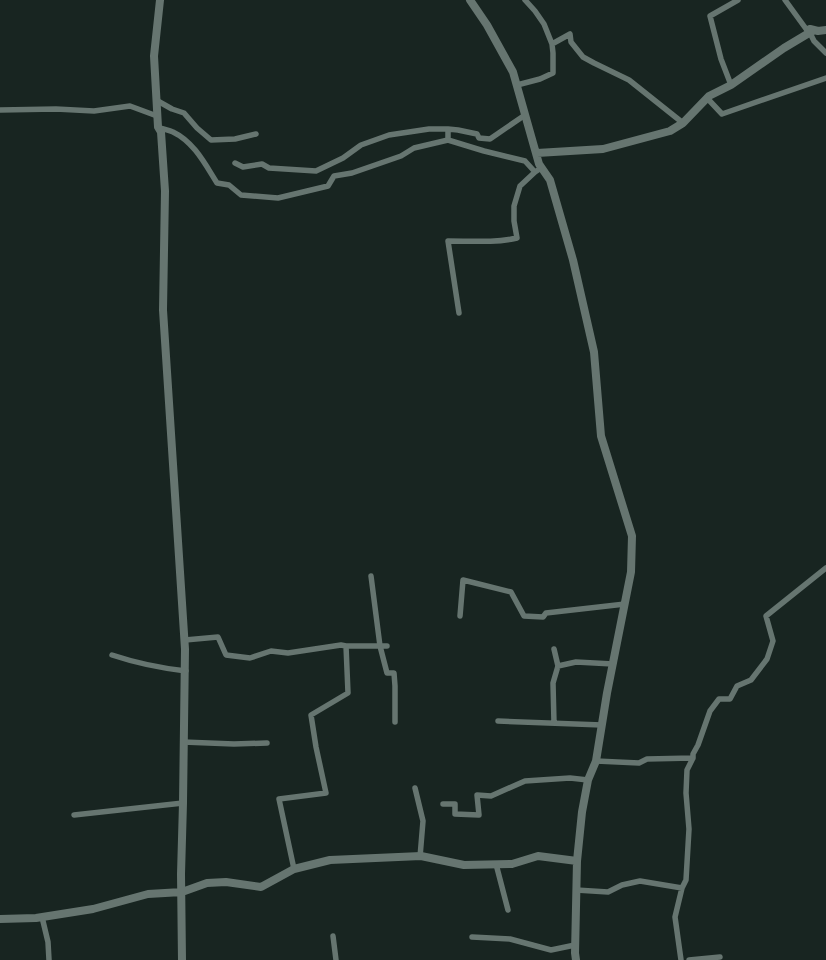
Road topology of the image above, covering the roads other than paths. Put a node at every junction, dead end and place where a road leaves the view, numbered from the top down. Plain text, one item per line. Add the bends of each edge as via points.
1 (160, 0) edge
2 (470, 0) edge
3 (525, 0) edge
4 (738, 0) edge
5 (785, 0) edge
6 (826, 30) edge
7 (811, 32) junction
8 (552, 44) junction
9 (826, 53) edge
10 (826, 78) edge
11 (731, 84) junction
12 (516, 85) junction
13 (707, 98) junction
14 (156, 100) junction
15 (0, 110) edge
16 (525, 115) junction
17 (157, 116) junction
18 (683, 123) junction
19 (158, 127) junction
20 (448, 129) junction
21 (256, 134) dead end
22 (448, 140) junction
23 (537, 153) junction
24 (235, 163) dead end
25 (539, 168) junction
26 (459, 313) dead end
27 (826, 568) edge
28 (371, 576) dead end
29 (625, 604) junction
30 (460, 616) dead end
31 (185, 640) junction
32 (346, 646) junction
33 (384, 646) junction
34 (554, 649) dead end
35 (112, 654) dead end
36 (613, 664) junction
37 (558, 666) junction
38 (186, 671) junction
39 (498, 721) dead end
40 (396, 722) dead end
41 (554, 723) junction
42 (602, 725) junction
43 (183, 742) junction
44 (267, 743) dead end
45 (693, 758) junction
46 (596, 761) junction
47 (588, 780) junction
48 (415, 788) dead end
49 (183, 802) junction
50 (443, 804) dead end
51 (74, 815) dead end
52 (420, 857) junction
53 (577, 861) junction
54 (496, 864) junction
55 (294, 868) junction
56 (682, 888) junction
57 (576, 890) junction
58 (182, 892) junction
59 (508, 910) dead end
60 (42, 917) junction
61 (0, 919) edge
62 (333, 936) dead end
63 (472, 937) dead end
64 (575, 945) junction
65 (720, 957) dead end
66 (49, 960) edge
67 (182, 960) edge
68 (336, 960) edge
69 (576, 960) edge
70 (681, 960) edge
71 (689, 960) edge

1 - 14 street via 154,56
2 - 12 street via 513,72
3 - 8 street via 544,24
4 - 11 street via 710,16
5 - 7 street
6 - 7 street
7 - 9 street via 814,41
7 - 11 street
8 - 12 street via 553,73
8 - 18 street via 570,34 571,42 583,57 629,80
10 - 13 street via 722,114
11 - 13 street
12 - 16 street
13 - 18 street
14 - 17 street
14 - 21 street via 184,113 211,140
15 - 17 street via 56,108 94,111 130,106
16 - 20 street via 490,139
16 - 23 street
17 - 19 street
18 - 23 street via 670,131 603,149
19 - 22 street via 189,144 217,183 229,185 241,195 278,198 328,186 334,176 401,156 414,148
19 - 31 street via 166,191 163,310
20 - 22 street
20 - 24 street via 389,135 361,145 316,171 269,168 262,164 243,167
22 - 25 street via 525,161
23 - 25 street
25 - 26 street via 520,186 514,206 517,238 448,241
25 - 29 street via 550,180 573,260 594,352 601,436 632,536 631,572
27 - 45 street via 766,616 773,641 767,659 751,680 737,686 730,699 719,699 710,711
28 - 33 street
29 - 30 street via 546,613 543,617 524,616 510,592 463,580
29 - 36 street
31 - 32 street via 218,637 226,655 250,658 272,651 288,654
31 - 38 street
32 - 33 street
32 - 55 street via 348,693 311,715 326,794 279,799
33 - 40 street via 387,673 394,672
34 - 37 street
35 - 38 street via 136,663
36 - 37 street via 576,662
36 - 42 street
37 - 41 street via 553,683
38 - 43 street
39 - 41 street
41 - 42 street
42 - 46 street
43 - 44 street
43 - 49 street
45 - 46 street via 647,759 639,763
45 - 56 street via 686,770 689,829 686,880
46 - 47 street
47 - 50 street via 570,778 526,782 491,796 477,795 479,815 455,814 455,804
47 - 53 street
48 - 52 street via 423,821
49 - 51 street
49 - 58 street
52 - 54 street via 464,865
52 - 55 street via 330,860
53 - 54 street via 538,856 512,864
53 - 57 street
54 - 59 street
55 - 58 street via 261,887 207,883
56 - 57 street via 640,881 608,892
56 - 70 street via 675,917
57 - 64 street
58 - 60 street via 148,894 92,910
58 - 67 street
60 - 61 street
60 - 66 street
62 - 68 street
63 - 64 street via 510,939 551,950
64 - 69 street
65 - 71 street

